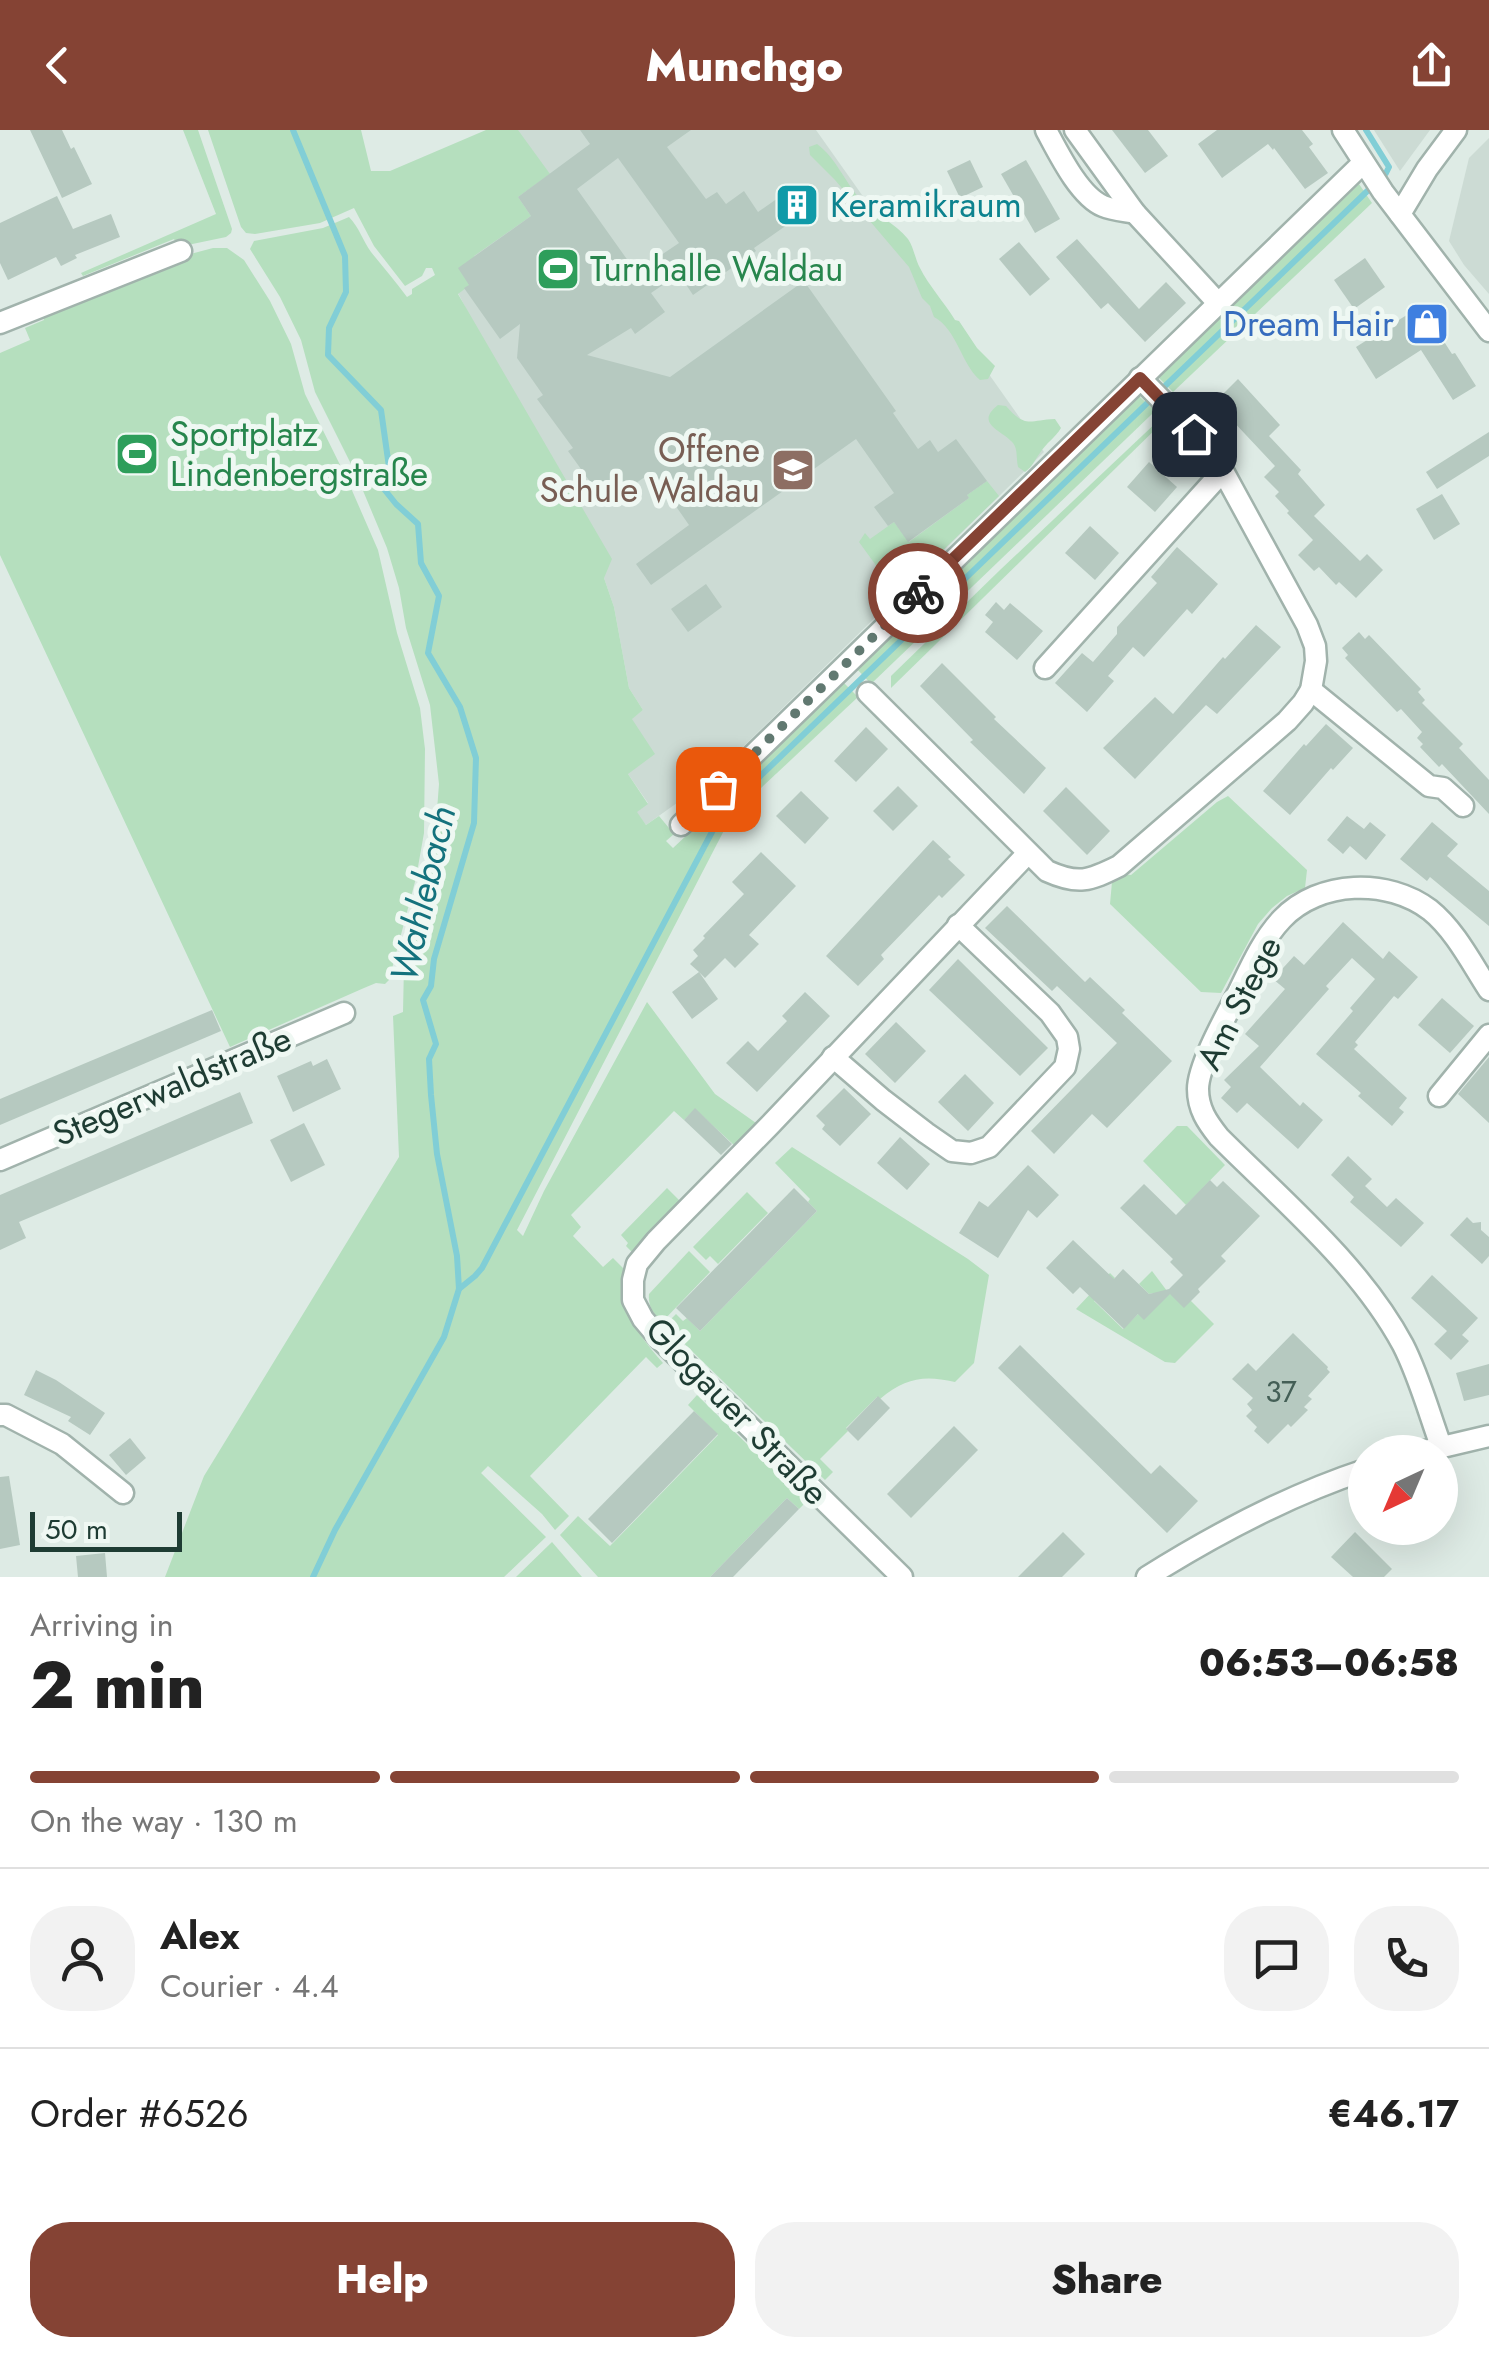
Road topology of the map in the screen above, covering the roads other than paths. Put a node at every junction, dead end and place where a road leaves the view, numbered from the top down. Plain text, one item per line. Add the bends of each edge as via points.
1 (1046, 130) edge
2 (1075, 130) edge
3 (1343, 130) edge
4 (1456, 130) edge
5 (1373, 177) junction
6 (1134, 213) junction
7 (1400, 214) junction
8 (181, 250) dead end
9 (1218, 303) junction
10 (3, 315) edge
11 (1489, 330) edge
12 (1151, 389) junction
13 (1223, 471) junction
14 (1046, 668) dead end
15 (1311, 690) junction
16 (868, 692) dead end
17 (1463, 806) dead end
18 (681, 825) dead end
19 (1028, 853) junction
20 (958, 925) junction
21 (1489, 990) edge
22 (344, 1012) dead end
23 (1489, 1035) edge
24 (833, 1056) junction
25 (1438, 1096) dead end
26 (0, 1160) edge
27 (0, 1415) edge
28 (1427, 1435) edge
29 (1489, 1436) edge
30 (1458, 1443) edge
31 (1348, 1477) edge
32 (122, 1493) dead end
33 (902, 1577) edge
34 (1146, 1577) edge

1 - 6 street via 1089,196 1101,206
2 - 6 street
3 - 5 street
4 - 7 street
5 - 7 street
5 - 9 street
6 - 9 street
7 - 11 street
8 - 10 street
9 - 12 street
12 - 13 street
12 - 18 street
13 - 14 street
13 - 15 street via 1315,646
15 - 17 street
15 - 19 street via 1287,721 1119,866 1092,880 1068,880
16 - 19 street
19 - 20 street, Glogauer Straße
20 - 24 street, Glogauer Straße
20 - 24 street via 1068,1037 1064,1067 1002,1134 971,1154 952,1151
21 - 28 street, Am Stege via 1432,911 1396,893 1334,890 1300,904 1261,946 1199,1078 1204,1118 1219,1137 1375,1299 1404,1348
22 - 26 street, Stegerwaldstraße
23 - 25 street
24 - 33 street, Glogauer Straße via 637,1264 633,1300 658,1338
27 - 32 street via 62,1444
29 - 30 street
31 - 34 street via 1266,1511

